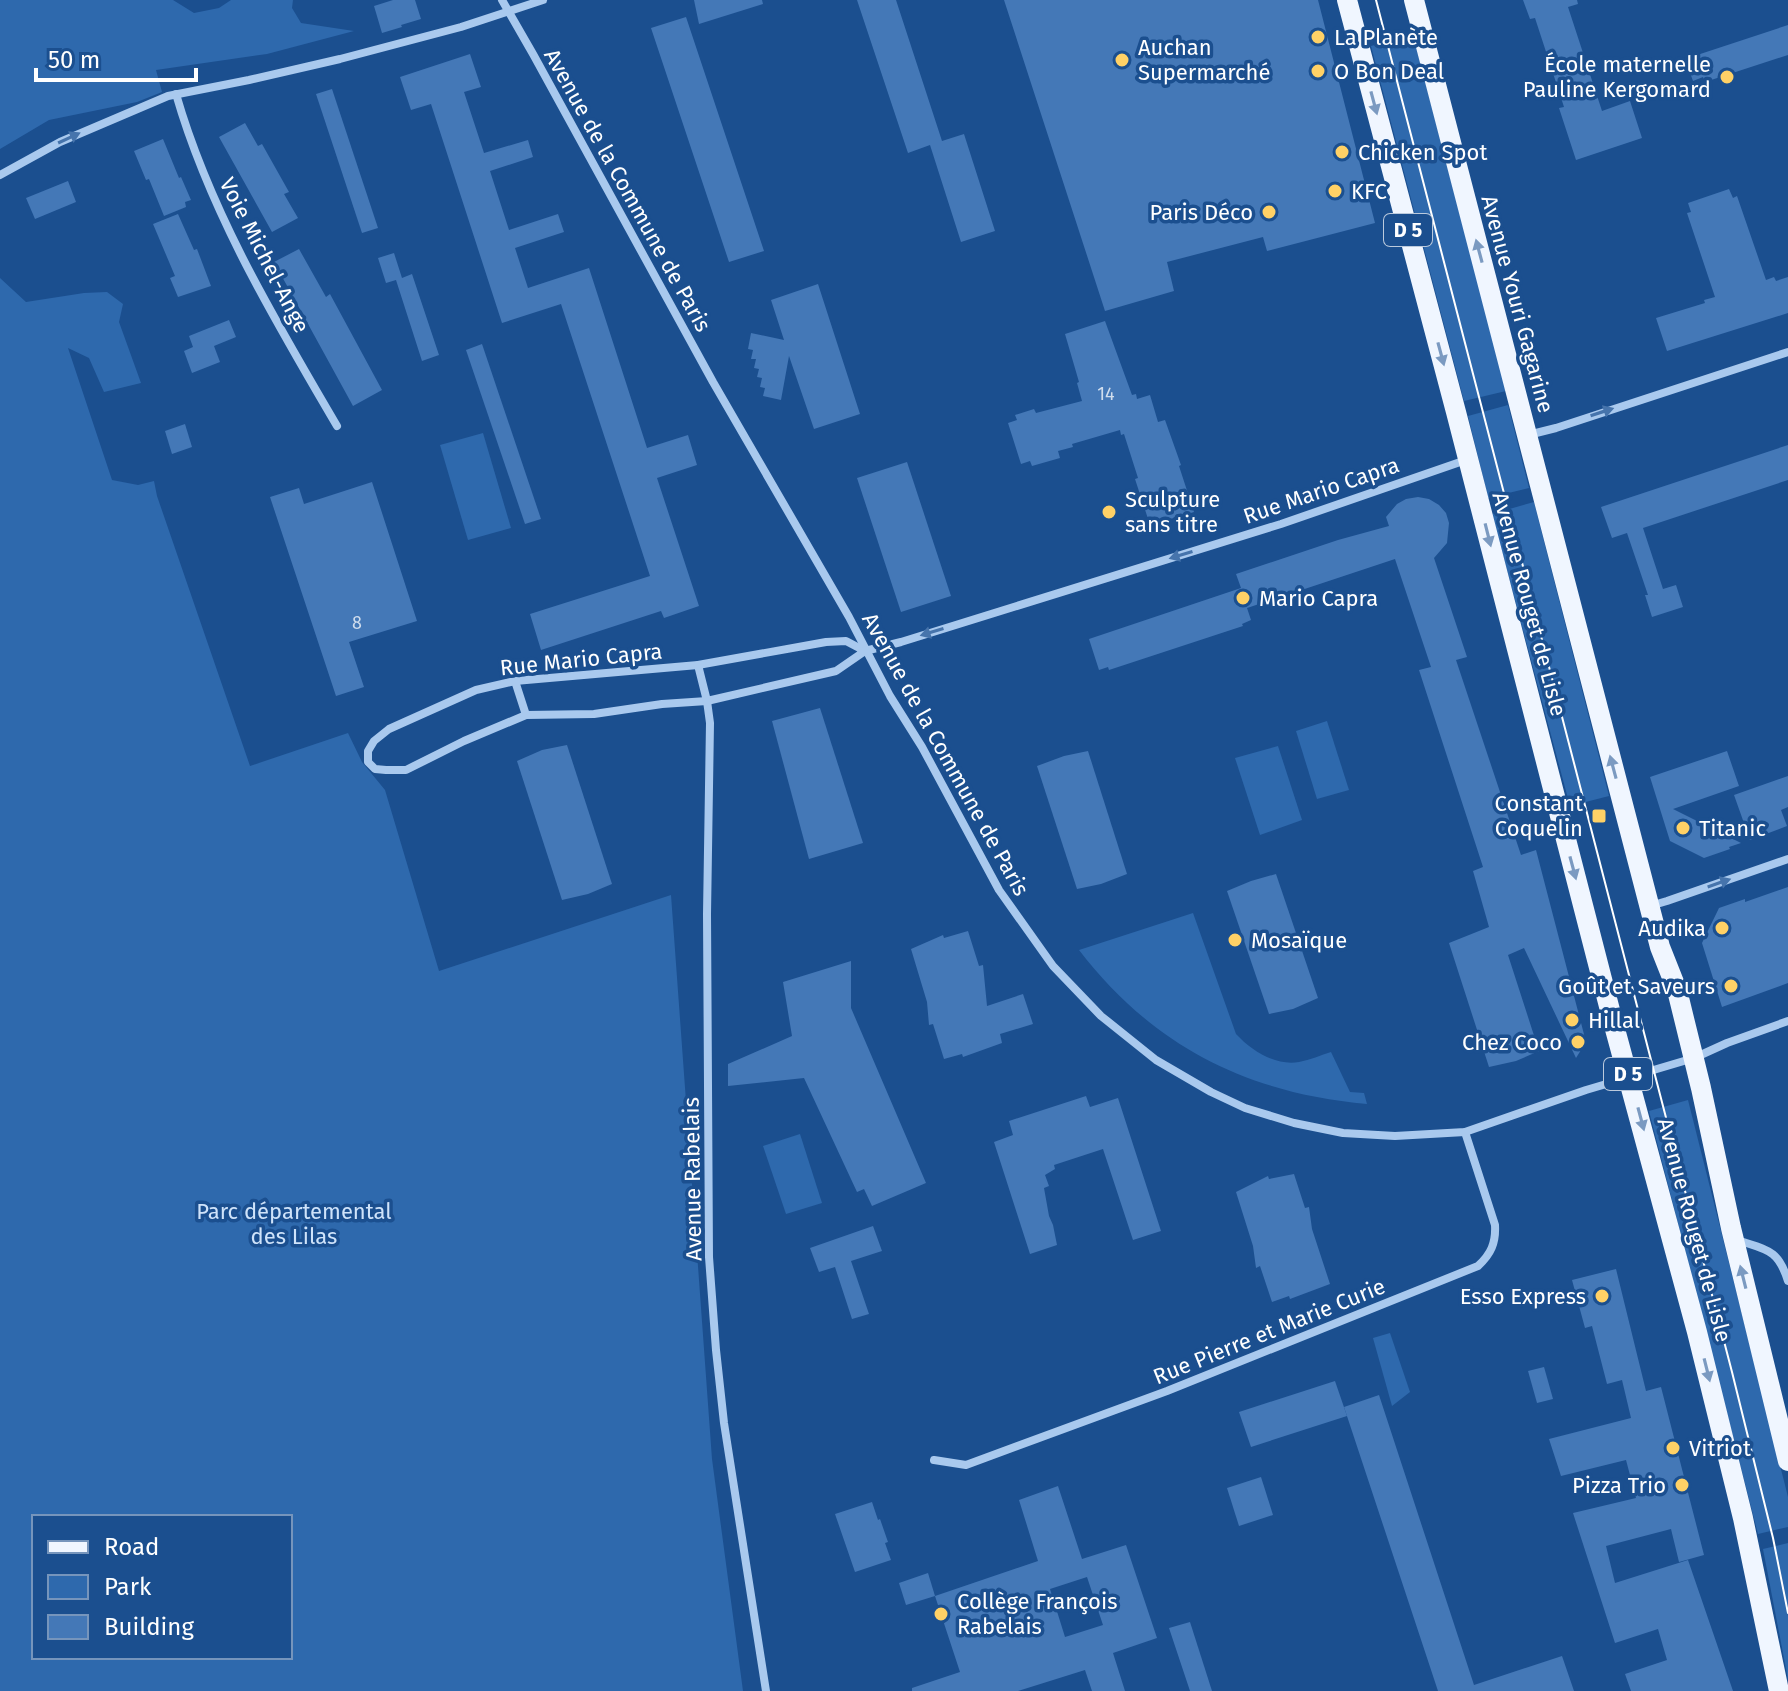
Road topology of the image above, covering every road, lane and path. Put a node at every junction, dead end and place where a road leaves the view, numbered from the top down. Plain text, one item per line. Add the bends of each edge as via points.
1 (502, 0) edge
2 (543, 0) edge
3 (1347, 0) edge
4 (1414, 0) edge
5 (508, 12) junction
6 (176, 94) junction
7 (0, 175) edge
8 (1788, 352) edge
9 (337, 426) dead end
10 (1527, 435) junction
11 (1467, 459) junction
12 (865, 651) junction
13 (698, 665) junction
14 (515, 681) junction
15 (707, 701) junction
16 (526, 715) junction
17 (1788, 859) edge
18 (1649, 906) junction
19 (1788, 1021) edge
20 (1694, 1058) junction
21 (1629, 1077) junction
22 (1465, 1132) junction
23 (1733, 1238) junction
24 (1788, 1281) edge
25 (934, 1460) dead end
26 (1788, 1461) edge
27 (766, 1691) edge
28 (1779, 1691) edge

1 - 5 street, Avenue de la Commune de Paris
2 - 5 street
3 -> 11 main road, D 5
10 -> 4 main road, Avenue Youri Gagarine
5 - 6 street via 340,59
5 - 12 street, Avenue de la Commune de Paris
7 -> 6 street via 60,142
6 - 9 street, Voie Michel-Ange via 188,136 231,235
10 -> 8 street
18 -> 10 main road, Avenue Rouget de Lisle
11 -> 12 street, Rue Mario Capra via 1281,524
11 -> 21 main road, Avenue Rouget de Lisle / D 5
12 - 13 street, Rue Mario Capra via 846,641 826,642
12 - 15 street, Rue Mario Capra via 836,671
12 - 22 street, Avenue de la Commune de Paris via 999,890 1053,966 1101,1016 1156,1060 1245,1108 1343,1133
13 - 14 street, Rue Mario Capra
13 - 15 street, Avenue Rabelais
14 - 16 street
14 - 16 street, Rue Mario Capra via 476,690 389,729 374,741 368,762 375,769 406,770
15 - 16 street, Rue Mario Capra via 594,714
15 - 27 street, Avenue Rabelais via 709,1257 724,1423
18 -> 17 street
18 - 20 main road, Avenue Rouget de Lisle
19 - 20 street, Avenue de la Commune de Paris
20 - 21 street, Avenue de la Commune de Paris
20 - 23 main road, Avenue Rouget de Lisle
21 - 22 street, Avenue de la Commune de Paris
21 -> 28 main road, Avenue Rouget de Lisle / D 5 via 1692,1309
22 - 25 street, Rue Pierre et Marie Curie via 1495,1225 1492,1249 1478,1266 975,1462
23 - 24 street via 1778,1257
26 -> 23 main road, Avenue Rouget de Lisle

